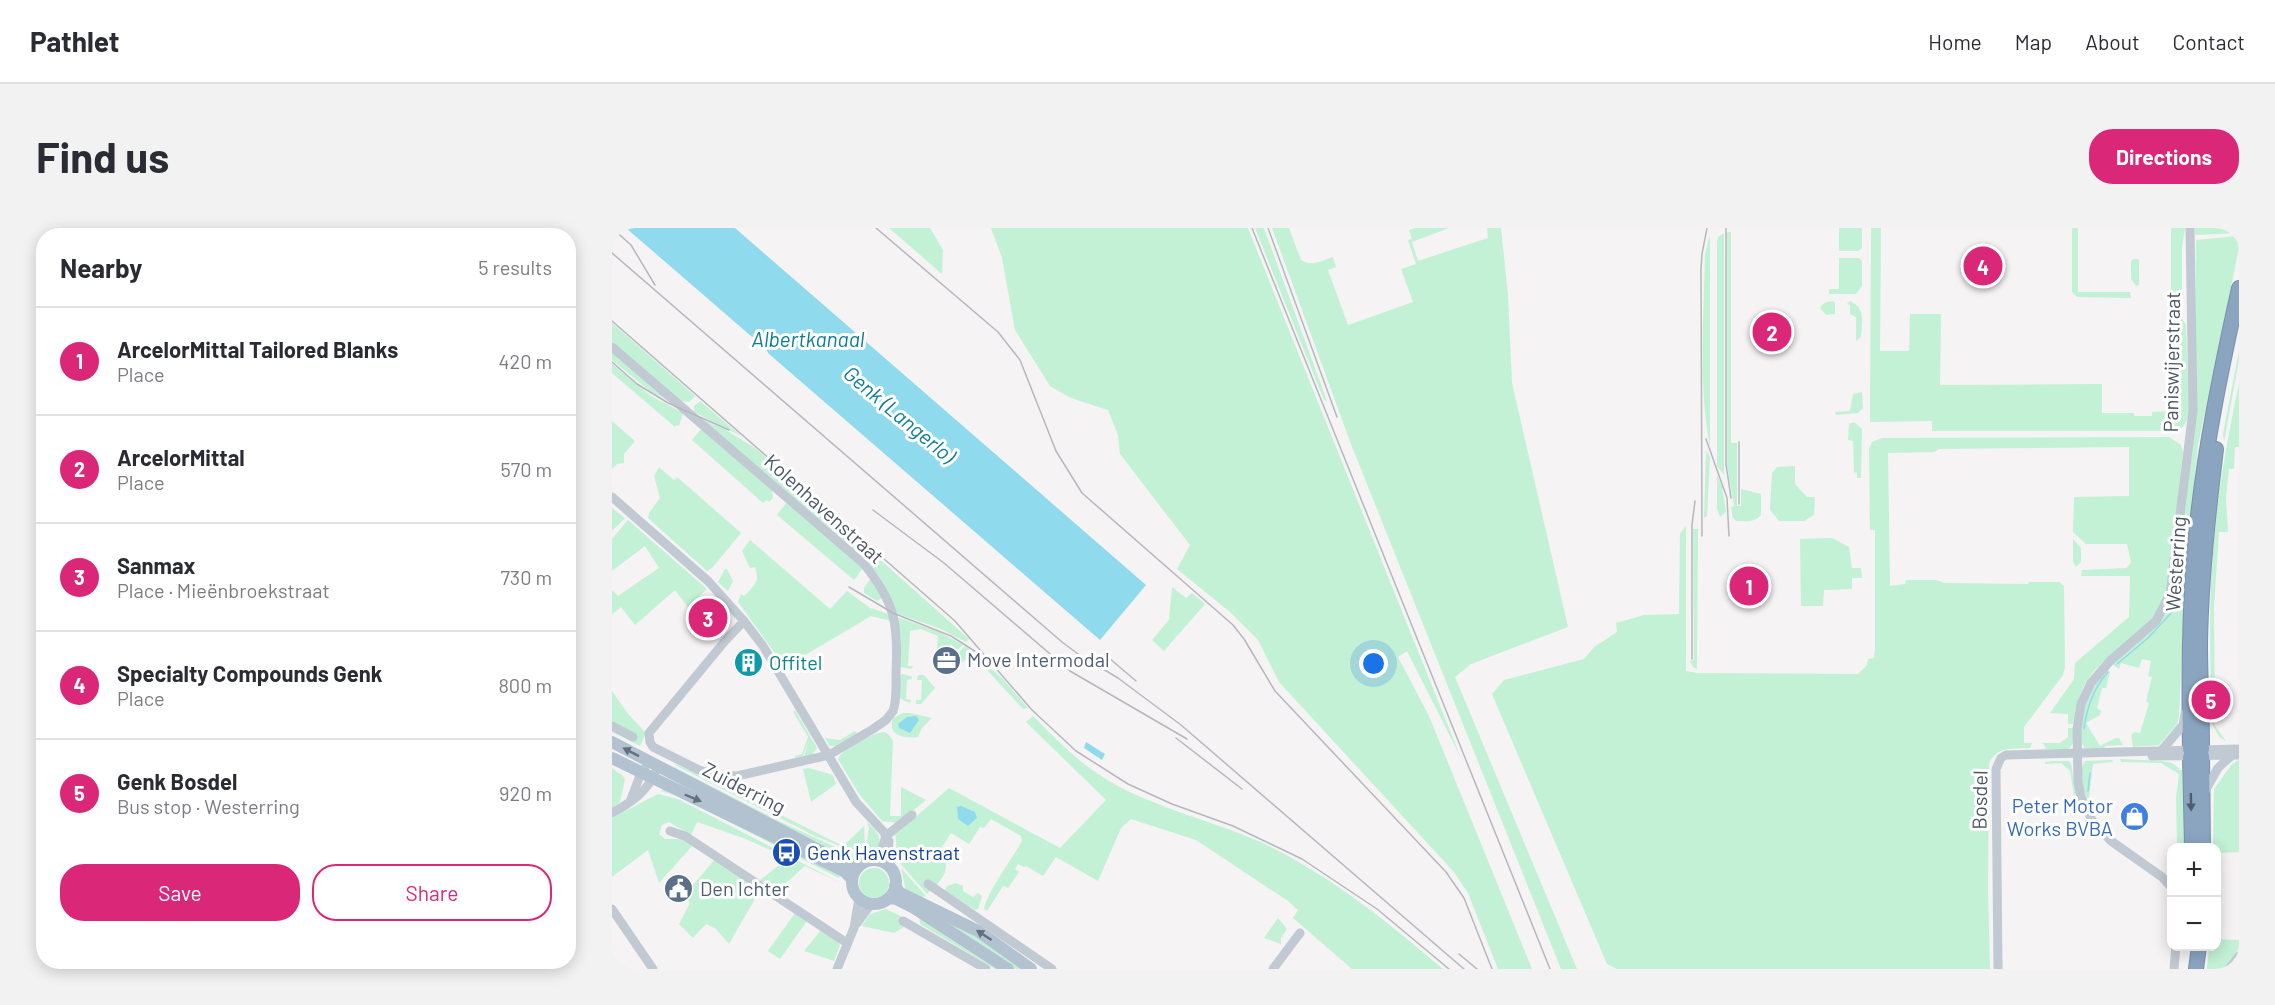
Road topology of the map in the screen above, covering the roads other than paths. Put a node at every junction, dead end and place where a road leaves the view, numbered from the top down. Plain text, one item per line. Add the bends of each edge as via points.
1 (2190, 228) edge
2 (2239, 288) edge
3 (2239, 328) edge
4 (612, 347) edge
5 (612, 496) edge
6 (744, 621) junction
7 (2189, 704) junction
8 (612, 726) edge
9 (633, 737) dead end
10 (612, 742) edge
11 (2162, 750) junction
12 (2196, 753) junction
13 (2236, 753) edge
14 (2077, 754) junction
15 (2126, 754) junction
16 (829, 755) junction
17 (612, 758) edge
18 (654, 764) junction
19 (640, 773) junction
20 (652, 779) junction
21 (2202, 795) junction
22 (627, 804) junction
23 (612, 813) edge
24 (912, 815) dead end
25 (670, 831) dead end
26 (885, 836) junction
27 (2192, 843) edge
28 (2203, 843) edge
29 (881, 863) junction
30 (858, 867) junction
31 (852, 879) junction
32 (2167, 882) edge
33 (928, 884) dead end
34 (896, 886) junction
35 (939, 892) junction
36 (889, 898) junction
37 (859, 899) junction
38 (871, 904) junction
39 (915, 904) junction
40 (612, 909) edge
41 (903, 921) dead end
42 (854, 927) junction
43 (917, 929) junction
44 (1300, 933) dead end
45 (848, 943) junction
46 (2176, 951) edge
47 (2189, 951) edge
48 (2198, 951) edge
49 (2239, 956) edge
50 (653, 969) edge
51 (837, 969) edge
52 (986, 969) edge
53 (1008, 969) edge
54 (1031, 969) edge
55 (1052, 969) edge
56 (1273, 969) edge
57 (1998, 969) edge
58 (2174, 969) edge
59 (2187, 969) edge
60 (2196, 969) edge
61 (2229, 969) edge

1 - 14 street, Paniswijerstraat via 2193,411 2172,586 2156,621 2091,683 2078,716
2 - 7 highway, Westerring via 2203,474 2190,631
3 - 12 highway, Westerring via 2217,442 2206,534
4 - 16 street, Kolenhavenstraat via 863,563 884,594 897,632 894,707 886,720
5 - 6 street via 708,581
6 - 16 street
6 - 16 street, Kolenhavenstraat via 649,733 650,742 677,760 718,775 737,776
7 - 11 street via 2183,725
7 - 12 highway, Westerring
8 - 9 street
18 -> 10 main road, Zuiderring
11 - 12 street, Bosdel
11 - 15 street, Bosdel
12 - 13 street
12 - 15 street, Bosdel
12 - 21 highway, Westerring
12 -> 27 highway, Westerring
13 - 21 street via 2218,768
14 - 15 street, Bosdel
14 - 32 street, Paniswijerstraat via 2080,795 2092,820 2111,841
14 - 57 street, Bosdel via 2006,755 1997,763
16 - 26 street via 856,802
17 - 19 main road, Zuiderring
18 - 19 street
18 - 20 street
18 - 30 main road, Zuiderring
19 - 20 main road, Zuiderring
19 - 22 street
20 - 22 street
20 -> 31 main road, Zuiderring via 718,808 844,871
21 - 28 highway, Westerring
22 - 23 street
24 - 26 street
25 - 45 street via 685,836
26 - 29 street via 889,841
29 - 30 main road via 863,863
29 - 34 main road via 894,875
30 - 31 main road
31 - 37 main road
33 - 35 street
34 - 36 main road
34 - 39 main road
35 - 39 street
35 - 55 street
36 - 38 main road
36 - 39 main road
37 - 38 main road
37 - 42 street
38 - 42 street
39 - 43 street
39 - 53 main road
54 -> 39 main road via 978,931
40 - 50 street
41 - 43 street
42 - 45 street
43 - 52 street
44 - 56 street
45 - 51 street
46 - 58 street
47 - 59 highway
48 - 60 highway
49 - 61 street

